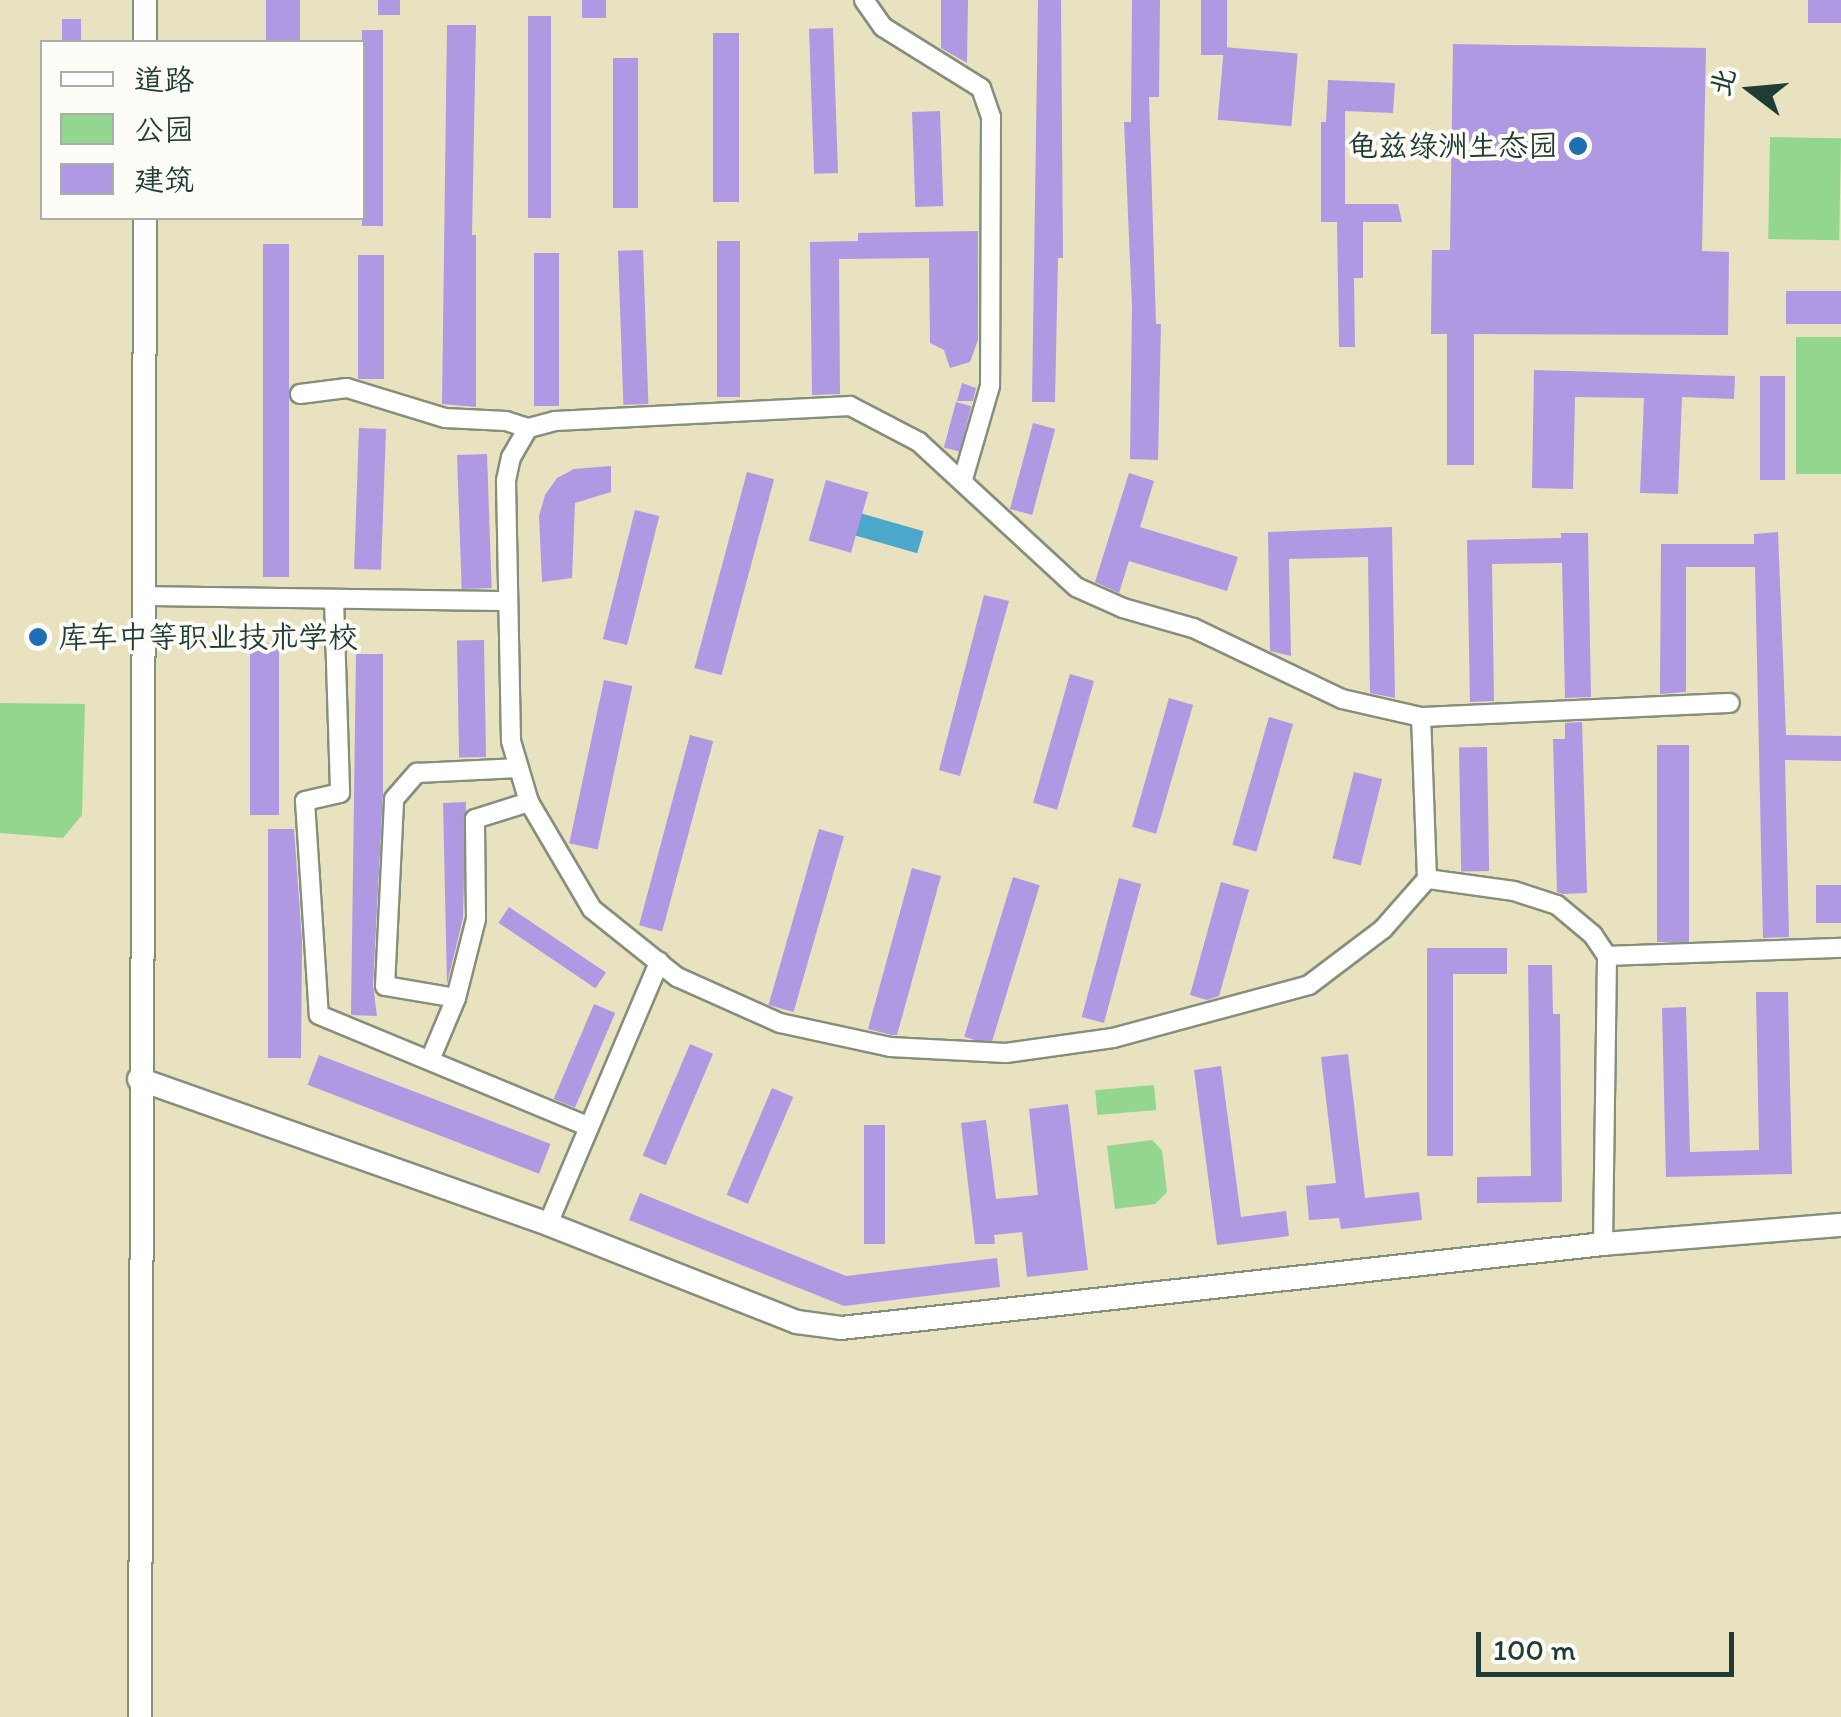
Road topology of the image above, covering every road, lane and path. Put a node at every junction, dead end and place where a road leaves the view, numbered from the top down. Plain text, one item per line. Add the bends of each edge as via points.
1 (146, 0) edge
2 (864, 0) edge
3 (145, 40) edge
4 (145, 220) edge
5 (300, 394) dead end
6 (528, 428) junction
7 (963, 479) junction
8 (144, 596) junction
9 (334, 598) junction
10 (508, 601) junction
11 (1730, 702) dead end
12 (1421, 717) junction
13 (519, 768) junction
14 (529, 802) junction
15 (1427, 879) junction
16 (1841, 948) edge
17 (1607, 956) junction
18 (658, 962) junction
19 (456, 998) junction
20 (430, 1060) junction
21 (139, 1080) junction
22 (589, 1127) junction
23 (548, 1224) junction
24 (1841, 1224) edge
25 (1604, 1244) junction
26 (140, 1717) edge

1 - 3 street
2 - 7 street via 883,27 981,88 991,116 990,386
4 - 8 street
5 - 6 street via 346,388 446,418
6 - 7 street via 555,421 850,406 919,442
6 - 10 street via 506,481
7 - 12 street via 1076,587 1193,628 1342,698
8 - 9 street
8 - 21 street
9 - 10 street
9 - 20 street via 340,793 305,800 314,996 319,1015
10 - 13 street via 511,741
11 - 12 street
12 - 15 street
13 - 14 street
13 - 19 street via 416,773 394,798 385,986
14 - 18 street via 592,910
14 - 19 street via 475,818 476,920
15 - 17 street via 1514,891 1557,905
15 - 18 street via 1383,929 1309,986 1113,1038 1006,1053 890,1047 780,1023 677,978
16 - 17 street
17 - 25 street
18 - 22 street
19 - 20 street
20 - 22 street
21 - 23 street
21 - 26 street
22 - 23 street
23 - 25 street via 798,1322 841,1328
24 - 25 street

